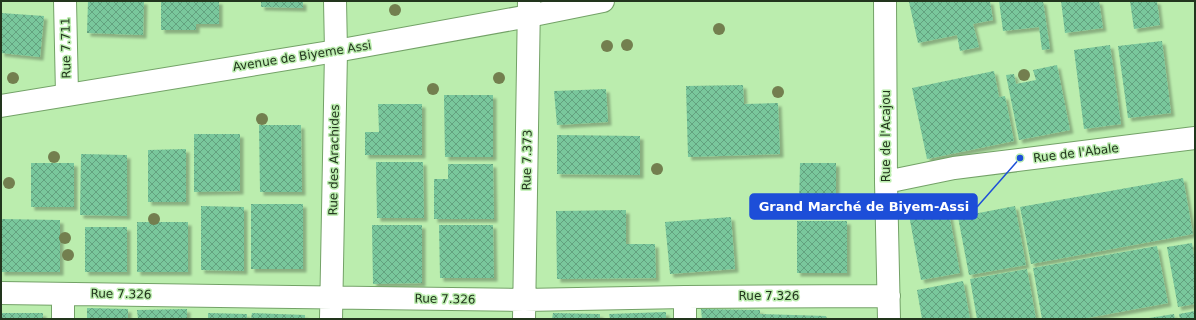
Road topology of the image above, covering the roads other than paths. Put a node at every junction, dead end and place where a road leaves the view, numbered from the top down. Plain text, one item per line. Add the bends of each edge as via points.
1 (65, 1) edge
2 (335, 1) edge
3 (603, 1) edge
4 (886, 1) edge
5 (529, 8) edge
6 (336, 51) junction
7 (67, 94) junction
8 (1, 106) edge
9 (1195, 138) edge
10 (886, 182) junction
11 (1, 293) edge
12 (63, 294) junction
13 (685, 296) junction
14 (889, 296) junction
15 (331, 297) junction
16 (524, 309) edge
17 (63, 319) edge
18 (331, 319) edge
19 (685, 319) edge
20 (889, 319) edge

1 - 7 street, Rue 7.711
2 - 6 street, Rue des Arachides
3 - 5 street, Avenue de Biyeme Assi
4 - 10 street, Rue de l'Acajou
5 - 6 street, Avenue de Biyeme Assi
5 - 16 street, Rue 7.373
6 - 7 street, Avenue de Biyeme Assi
6 - 15 street, Rue des Arachides
7 - 8 street, Avenue de Biyeme Assi
9 - 10 street, Rue de l'Abale via 954,168
10 - 14 street, Rue de l'Acajou
11 - 12 street, Rue 7.326
12 - 15 street, Rue 7.326
12 - 17 street
13 - 14 street, Rue 7.326
13 - 16 street, Rue 7.326
13 - 19 street
14 - 20 street, Rue de l'Acajou
15 - 16 street, Rue 7.326
15 - 18 street, Rue des Arachides

